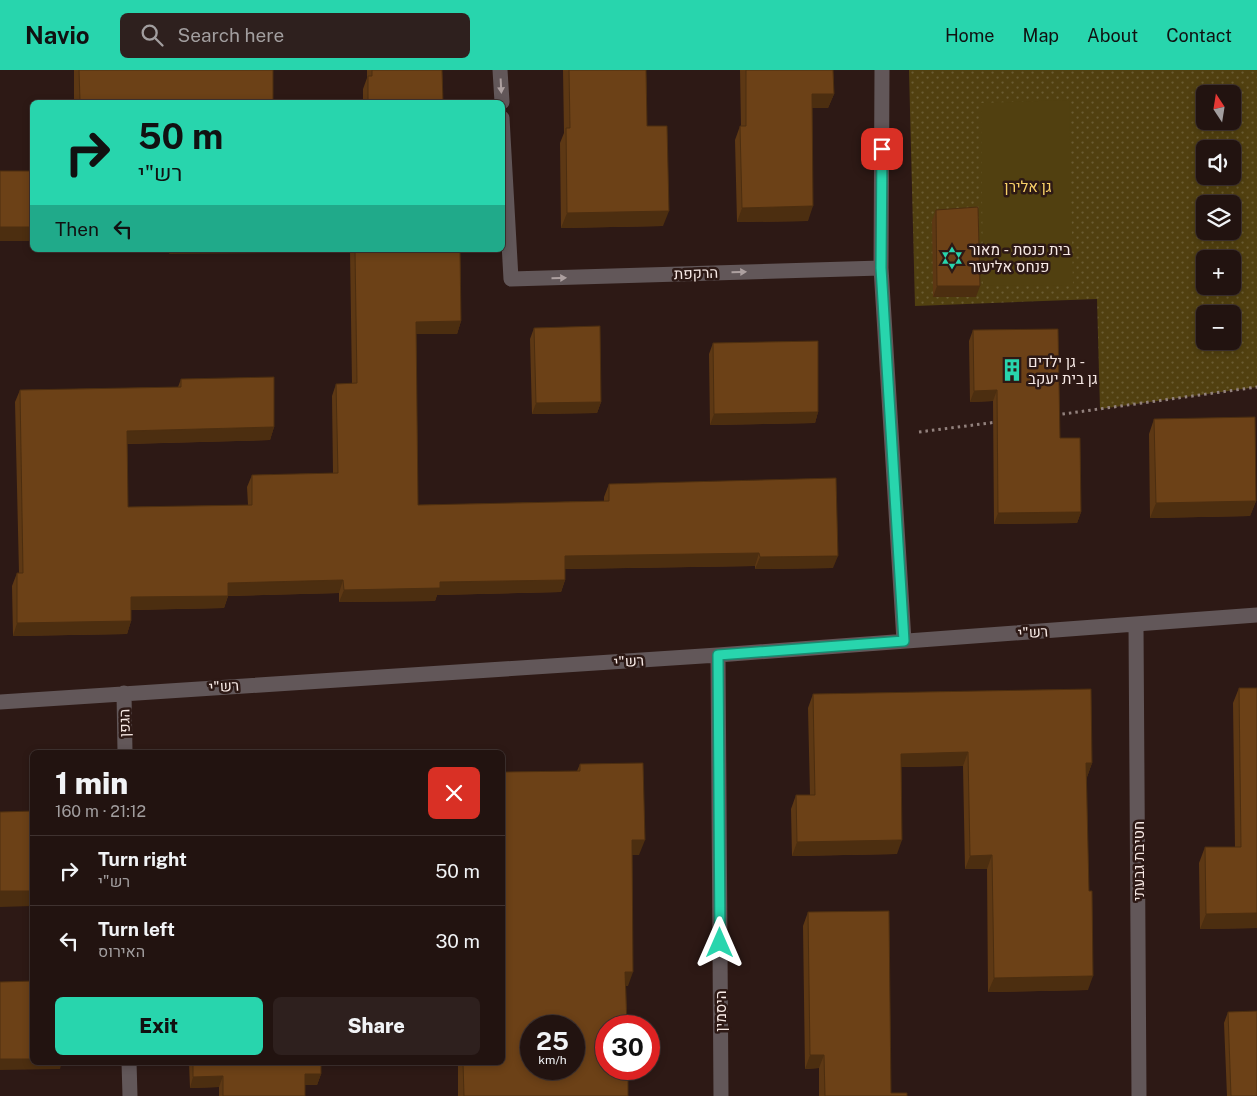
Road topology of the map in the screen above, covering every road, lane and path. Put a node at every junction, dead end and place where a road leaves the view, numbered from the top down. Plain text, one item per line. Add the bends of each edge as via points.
1 (500, 70) edge
2 (882, 70) edge
3 (502, 100) edge
4 (505, 172) edge
5 (881, 268) junction
6 (1257, 387) edge
7 (1050, 416) edge
8 (1000, 422) edge
9 (891, 435) junction
10 (1257, 615) edge
11 (1136, 625) junction
12 (904, 641) junction
13 (718, 655) junction
14 (124, 692) junction
15 (0, 702) edge
16 (125, 750) edge
17 (129, 1065) edge
18 (130, 1096) edge
19 (721, 1096) edge
20 (1139, 1096) edge

1 -> 3 street
2 - 5 street
4 -> 5 street, הרקפת via 511,279
5 - 9 street
6 - 7 path
8 - 9 path
9 - 12 street
10 - 11 street, רש"י
11 - 12 street, רש"י
11 - 20 street, חטיבת גבעתי
12 - 13 street, רש"י
13 - 14 street, רש"י
13 - 19 street, היסמין
14 - 15 street, רש"י
14 - 16 street, הגפן
17 - 18 street

